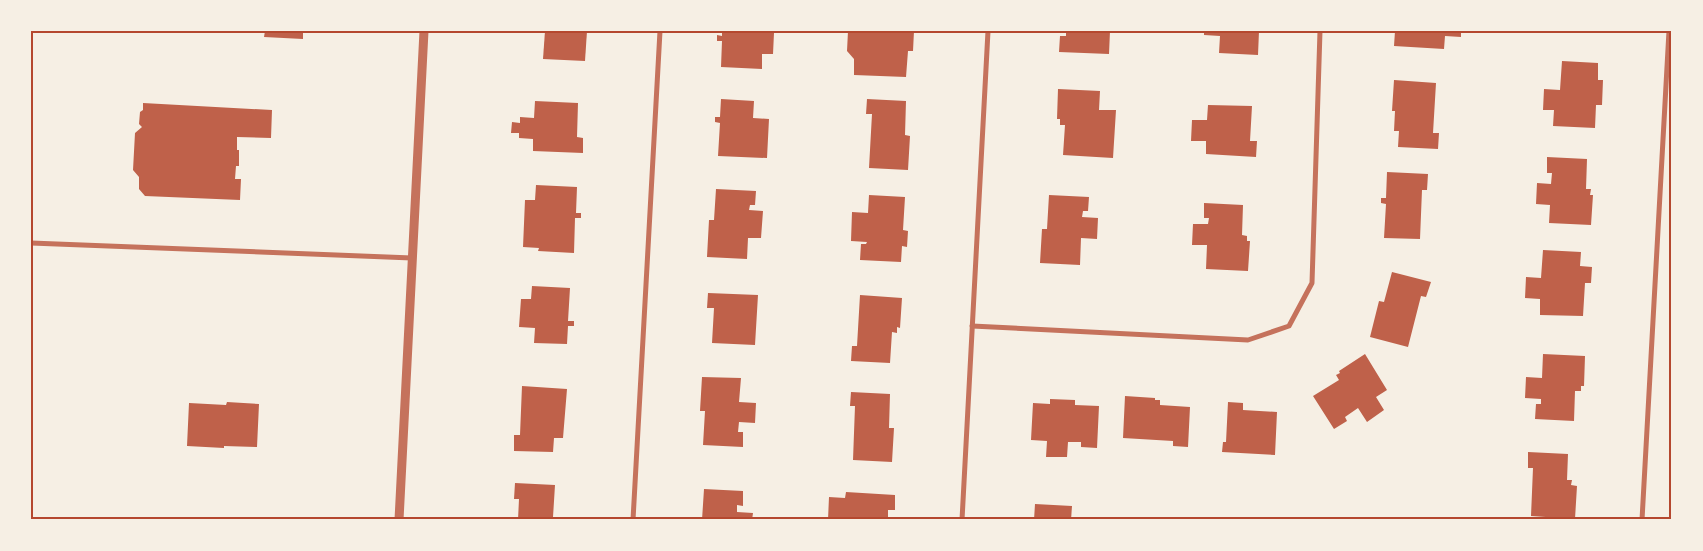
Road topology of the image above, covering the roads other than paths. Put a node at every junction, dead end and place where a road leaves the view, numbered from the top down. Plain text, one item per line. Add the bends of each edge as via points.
1 (424, 31) edge
2 (660, 31) edge
3 (988, 31) edge
4 (1320, 31) edge
5 (1669, 31) edge
6 (31, 243) edge
7 (412, 258) junction
8 (972, 326) junction
9 (399, 520) edge
10 (633, 520) edge
11 (962, 520) edge
12 (1642, 520) edge

1 - 7 street
2 - 10 street
3 - 8 street
4 - 8 street via 1312,283 1290,326 1248,340
5 - 12 street
6 - 7 street
7 - 9 street
8 - 11 street

